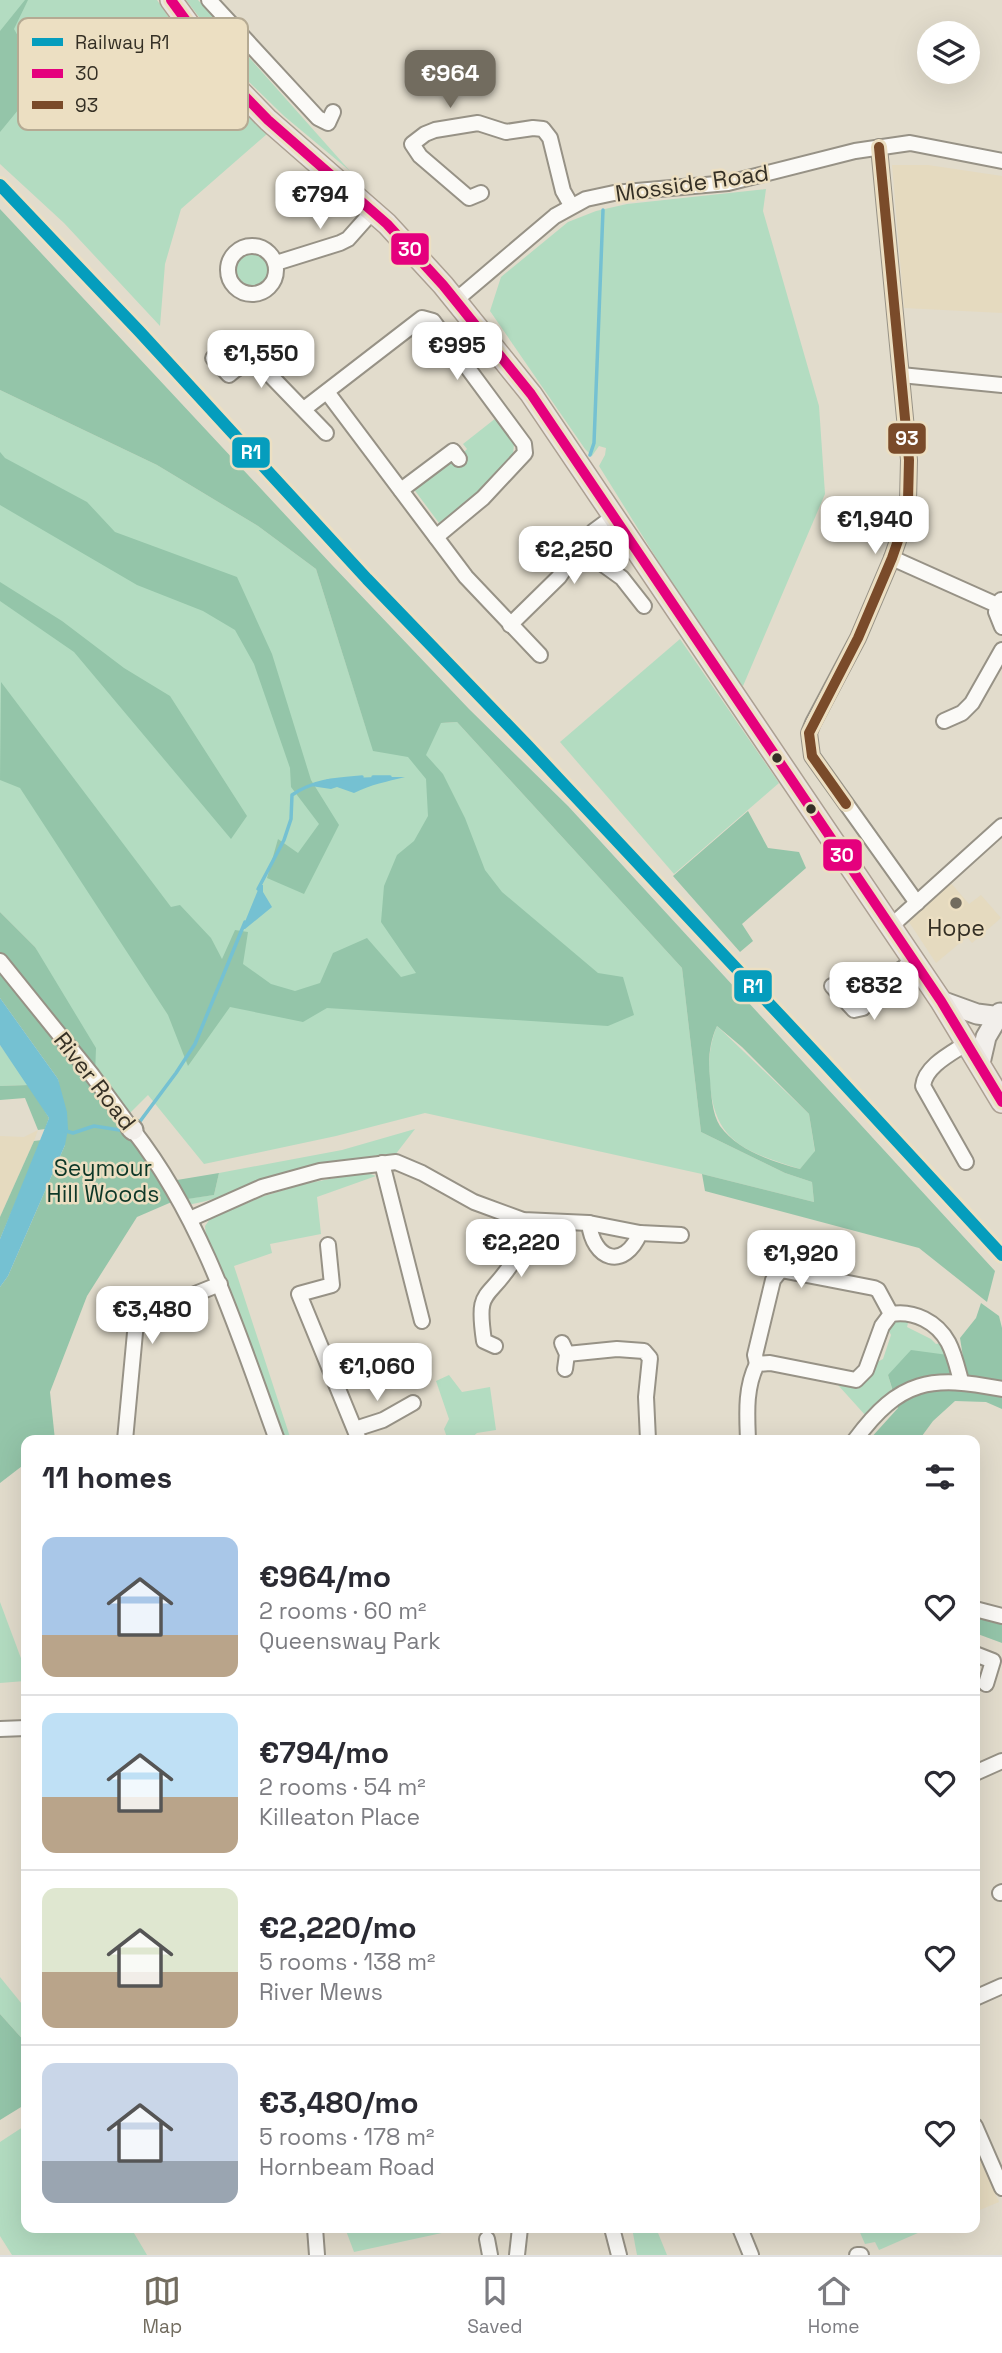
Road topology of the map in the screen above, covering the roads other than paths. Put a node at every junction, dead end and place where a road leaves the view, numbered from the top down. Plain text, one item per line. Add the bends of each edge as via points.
1 (171, 0) edge
2 (209, 0) edge
3 (184, 18) edge
4 (226, 18) edge
5 (248, 42) edge
6 (248, 99) edge
7 (333, 113) dead end
8 (398, 135) dead end
9 (412, 144) junction
10 (879, 147) junction
11 (1002, 161) edge
12 (471, 201) dead end
13 (570, 205) junction
14 (372, 212) junction
15 (276, 263) dead end
16 (456, 300) junction
17 (213, 358) dead end
18 (901, 375) junction
19 (1002, 385) edge
20 (327, 392) junction
21 (304, 409) junction
22 (326, 433) dead end
23 (459, 459) dead end
24 (401, 490) junction
25 (613, 517) junction
26 (436, 537) junction
27 (579, 547) junction
28 (892, 558) junction
29 (1000, 602) edge
30 (644, 606) dead end
31 (510, 625) junction
32 (1002, 627) edge
33 (1002, 650) edge
34 (540, 655) dead end
35 (944, 721) dead end
36 (1002, 826) edge
37 (917, 903) junction
38 (890, 927) junction
39 (0, 961) edge
40 (914, 961) junction
41 (832, 986) dead end
42 (941, 1001) junction
43 (998, 1013) edge
44 (963, 1037) junction
45 (980, 1063) junction
46 (1002, 1102) edge
47 (966, 1162) dead end
48 (382, 1163) junction
49 (190, 1219) junction
50 (523, 1220) junction
51 (589, 1223) junction
52 (640, 1233) junction
53 (681, 1235) dead end
54 (328, 1245) dead end
55 (220, 1284) junction
56 (891, 1314) junction
57 (422, 1321) dead end
58 (495, 1346) dead end
59 (565, 1355) dead end
60 (757, 1364) junction
61 (961, 1381) junction
62 (1002, 1389) edge
63 (413, 1404) dead end
64 (125, 1435) edge
65 (275, 1435) edge
66 (357, 1435) edge
67 (648, 1435) edge
68 (748, 1435) edge
69 (859, 1435) edge
70 (980, 1610) edge
71 (1002, 1616) edge
72 (980, 1656) edge
73 (986, 1684) dead end
74 (21, 1727) edge
75 (0, 1729) edge
76 (1002, 1761) edge
77 (980, 1771) edge
78 (1002, 1986) edge
79 (980, 1996) edge
80 (980, 2137) edge
81 (1002, 2188) edge
82 (315, 2233) edge
83 (519, 2233) edge
84 (613, 2233) edge
85 (742, 2233) edge
86 (487, 2239) dead end
87 (317, 2255) edge
88 (490, 2255) edge
89 (517, 2255) edge
90 (620, 2255) edge
91 (750, 2255) edge

1 - 3 main road
2 - 4 street
5 - 7 street via 318,118 328,123
6 - 14 main road
8 - 9 street
9 - 12 street
9 - 13 street via 435,130 478,123 506,132 543,129 550,138
10 - 11 street, Mosside Road via 909,143
10 - 13 street, Mosside Road via 751,178 614,193
10 - 18 street
13 - 16 street, Mosside Road
14 - 15 street via 348,239
14 - 16 main road
16 - 25 main road via 531,394
17 - 21 street via 229,375 247,364 257,365
18 - 19 street
18 - 28 street via 908,501
20 - 21 street
20 - 24 street
20 - 26 street via 422,318 433,321 524,443 525,453 483,498
21 - 22 street
23 - 24 street via 453,451
24 - 26 street
25 - 27 street
25 - 38 main road
26 - 31 street
27 - 30 street via 622,578
27 - 31 street via 559,577
28 - 29 street
28 - 37 street via 858,638 809,733 812,756
29 - 32 street via 997,619
31 - 34 street
33 - 35 street via 972,703
36 - 37 street
37 - 38 street
38 - 40 main road
39 - 49 street, River Road via 132,1129
40 - 41 street via 881,984 863,1008 854,1010
40 - 42 main road
42 - 43 street via 977,1014
42 - 44 main road
43 - 44 street
43 - 45 street
44 - 45 main road
44 - 47 street via 923,1078 923,1086
45 - 46 main road
48 - 49 street via 320,1171 262,1187
48 - 50 street via 396,1162 422,1172 474,1202
48 - 57 street
49 - 55 street, River Road
50 - 51 street
50 - 58 street via 513,1262 484,1297 480,1311 484,1341
51 - 52 street
51 - 52 street via 599,1251 613,1256 621,1257 633,1249
52 - 53 street
54 - 66 street via 332,1285 299,1294
55 - 64 street via 140,1316 136,1322
55 - 65 street, River Road
56 - 60 street via 881,1326 866,1370 856,1380
56 - 60 street via 874,1288 781,1270 773,1280 755,1355
56 - 61 street via 917,1316 935,1324 947,1338
59 - 67 street via 644,1351 650,1358
60 - 68 street via 747,1406
61 - 62 street
61 - 69 street via 912,1387 892,1400
63 - 66 street
70 - 71 street
72 - 73 street via 993,1661
74 - 75 street
76 - 77 street
78 - 79 street
80 - 81 street
82 - 87 street
83 - 89 street
84 - 90 street
85 - 91 street
86 - 88 street

